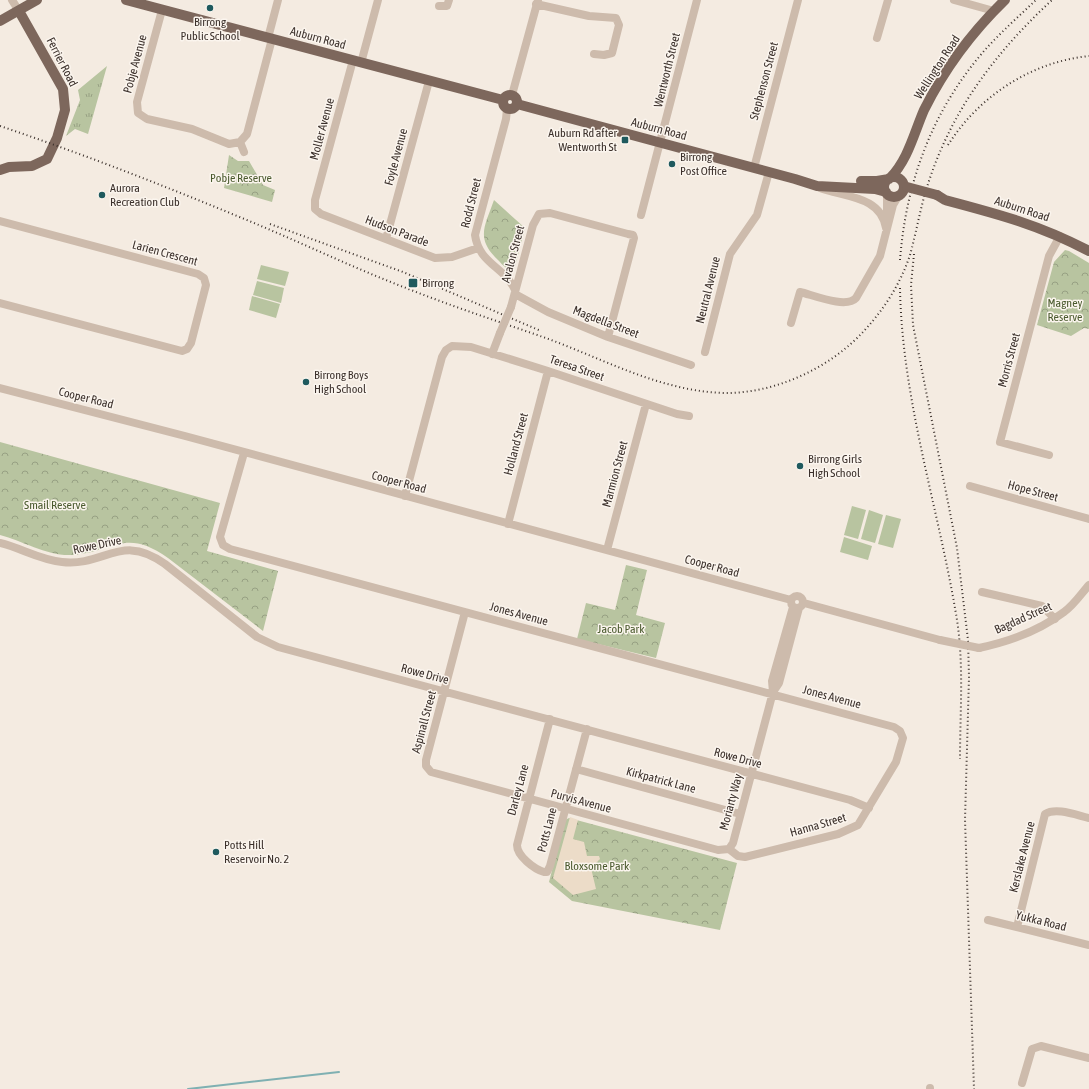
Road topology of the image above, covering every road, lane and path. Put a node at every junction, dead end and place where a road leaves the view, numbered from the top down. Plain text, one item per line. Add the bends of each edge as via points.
1 (12, 0) edge
2 (37, 0) edge
3 (126, 0) edge
4 (278, 0) edge
5 (378, 0) edge
6 (449, 0) edge
7 (697, 0) edge
8 (798, 0) edge
9 (888, 0) edge
10 (954, 0) edge
11 (1005, 0) edge
12 (537, 2) edge
13 (439, 6) dead end
14 (162, 10) junction
15 (19, 11) junction
16 (994, 11) junction
17 (0, 21) edge
18 (270, 38) junction
19 (877, 38) dead end
20 (594, 54) dead end
21 (357, 62) junction
22 (429, 81) junction
23 (510, 102) junction
24 (240, 142) junction
25 (660, 143) junction
26 (244, 152) dead end
27 (904, 158) junction
28 (754, 168) junction
29 (0, 170) edge
30 (769, 172) junction
31 (889, 178) junction
32 (795, 179) junction
33 (809, 184) junction
34 (903, 189) junction
35 (887, 192) junction
36 (314, 203) joint
37 (641, 215) dead end
38 (0, 221) edge
39 (886, 229) junction
40 (1060, 236) junction
41 (386, 240) junction
42 (478, 248) junction
43 (1089, 252) edge
44 (515, 292) junction
45 (0, 303) edge
46 (791, 323) dead end
47 (608, 337) junction
48 (705, 352) dead end
49 (492, 354) junction
50 (691, 365) dead end
51 (548, 371) junction
52 (0, 388) edge
53 (646, 404) junction
54 (689, 416) dead end
55 (244, 453) junction
56 (1049, 455) dead end
57 (970, 486) dead end
58 (405, 496) junction
59 (1089, 519) edge
60 (508, 524) junction
61 (0, 543) edge
62 (607, 550) junction
63 (1089, 584) edge
64 (982, 592) dead end
65 (797, 605) junction
66 (465, 612) junction
67 (1055, 619) junction
68 (979, 648) joint
69 (444, 692) junction
70 (772, 693) junction
71 (550, 719) junction
72 (587, 729) junction
73 (900, 731) joint
74 (428, 769) joint
75 (576, 769) junction
76 (751, 774) junction
77 (528, 799) junction
78 (869, 808) junction
79 (565, 809) junction
80 (740, 814) junction
81 (1089, 818) edge
82 (729, 849) junction
83 (530, 863) joint
84 (988, 920) dead end
85 (1017, 927) junction
86 (1089, 945) edge
87 (1089, 1058) edge
88 (1022, 1083) dead end

1 - 15 street, Ferrier Road
2 - 15 main road
3 - 14 main road, Auburn Road
4 - 18 street
5 - 21 street, Moller Avenue
6 - 13 street via 447,6
7 - 25 street, Wentworth Street
8 - 28 street, Stephenson Street
9 - 19 street
10 - 16 street
11 - 16 main road, Wellington Road
12 - 20 street, Rodd Street via 589,16 616,18 619,25 612,53
12 - 23 street, Rodd Street
14 - 18 main road, Auburn Road
14 - 24 street, Pobje Avenue via 137,102 138,113 147,119 192,129 229,144
15 - 17 main road
15 - 29 main road, Ferrier Road via 65,95 65,110 51,152 44,161 32,166
16 - 27 main road, Wellington Road via 961,51 938,85 924,110
18 - 21 main road, Auburn Road
18 - 24 street via 246,134
21 - 22 main road, Auburn Road
21 - 36 street, Moller Avenue
22 - 23 main road, Auburn Road
22 - 41 street, Foyle Avenue
23 - 25 main road, Auburn Road
23 - 42 street, Rodd Street via 476,228
24 - 26 street
25 - 28 main road, Auburn Road
25 - 37 street, Wentworth Street
27 - 31 main road, Wellington Road
27 - 34 main road, Wellington Road
28 - 30 main road, Auburn Road
30 - 32 main road, Auburn Road
30 - 48 street, Neutral Avenue via 757,215 730,254
31 - 32 main road, Auburn Road via 874,182
31 - 34 main road via 898,177
31 - 35 main road via 885,185
32 - 33 main road, Auburn Road
33 - 35 main road, Auburn Road via 875,188
33 - 39 street, Auburn Road via 873,204 882,214
34 - 35 main road via 894,196
34 - 39 street via 893,204
34 - 40 main road, Auburn Road, bridge via 1016,219
35 - 39 street
36 - 41 street, Hudson Parade via 319,213
38 - 45 street, Larien Crescent via 198,274 204,278 206,285 191,342 187,349 182,351
39 - 46 street via 880,256 854,301 843,303 800,292
40 - 43 main road, Auburn Road
40 - 56 street, Morris Street via 1048,256 1000,442
41 - 42 street, Hudson Parade via 435,258 452,257
42 - 44 street via 509,281
44 - 47 street, Magdella Street via 548,312
44 - 47 street, Avalon Street via 534,221 542,213 628,234 634,238 634,242
44 - 49 street, Avalon Street, bridge
47 - 50 street, Magdella Street
49 - 51 street, Teresa Street
49 - 58 street, Teresa Street via 456,345 446,350
51 - 53 street, Teresa Street
51 - 60 street, Holland Street
52 - 55 street, Cooper Road
53 - 54 street, Teresa Street
53 - 62 street, Marmion Street
55 - 58 street, Cooper Road
55 - 66 street, Jones Avenue via 222,528 220,537 223,545
57 - 59 street, Hope Street
58 - 60 street, Cooper Road
60 - 62 street, Cooper Road
61 - 69 street, Rowe Drive via 47,559 70,563 91,560 118,551 141,551 154,556 267,643
62 - 65 street, Cooper Road
63 - 67 street, Bagdad Street via 1072,606
64 - 67 street via 1042,606
65 - 68 street, Cooper Road, bridge
65 - 70 street, Moriarty Way via 779,683
66 - 69 street, Aspinall Street
66 - 70 street, Jones Avenue
67 - 68 street, Bagdad Street via 1012,639
69 - 71 street, Rowe Drive
69 - 74 street, Aspinall Street via 426,760
70 - 73 street, Jones Avenue via 894,727
70 - 76 street, Moriarty Way
71 - 72 street, Rowe Drive
71 - 77 street, Darley Lane
72 - 75 street, Potts Lane
72 - 76 street, Rowe Drive
73 - 78 street, Hanna Street via 903,738 896,762
74 - 77 street, Purvis Avenue via 437,774
75 - 79 street, Potts Lane
75 - 80 street, Kirkpatrick Lane
76 - 78 street, Rowe Drive via 857,802
76 - 80 street, Moriarty Way
77 - 79 street, Purvis Avenue
77 - 83 street, Darley Lane via 517,845 519,854
78 - 82 street, Hanna Street via 858,825 838,834 745,857 738,856
79 - 82 street, Purvis Avenue via 718,850
79 - 83 street, Potts Lane via 549,869 547,872 541,871
80 - 82 street, Moriarty Way via 733,843
81 - 85 street, Kerslake Avenue via 1056,811 1045,814
84 - 85 street, Yukka Road
85 - 86 street, Yukka Road
87 - 88 street via 1041,1046 1032,1049

